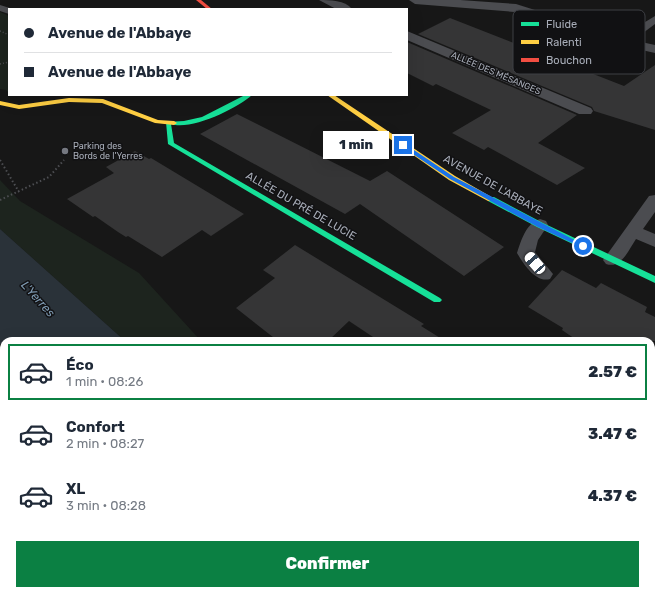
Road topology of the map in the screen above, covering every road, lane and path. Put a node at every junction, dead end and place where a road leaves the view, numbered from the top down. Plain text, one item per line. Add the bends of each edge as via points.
1 (198, 0) edge
2 (325, 0) edge
3 (415, 0) edge
4 (209, 8) edge
5 (344, 8) edge
6 (522, 10) edge
7 (655, 19) edge
8 (645, 26) edge
9 (408, 35) edge
10 (645, 47) edge
11 (655, 49) edge
12 (247, 96) edge
13 (331, 96) edge
14 (70, 97) edge
15 (0, 103) edge
16 (585, 111) dead end
17 (168, 123) junction
18 (0, 160) edge
19 (64, 160) dead end
20 (19, 192) junction
21 (0, 200) edge
22 (655, 200) edge
23 (540, 225) junction
24 (633, 230) junction
25 (655, 241) edge
26 (612, 260) junction
27 (544, 274) dead end
28 (655, 280) edge
29 (437, 300) dead end

1 - 4 street
2 - 5 street
3 - 6 street
7 - 8 lane
9 - 16 street, ALLÉE DES MÉSANGES
10 - 11 street
12 - 17 street via 211,116 182,124
13 - 23 street, AVENUE DE L'ABBAYE via 452,178
14 - 15 street via 20,107
14 - 17 street via 103,101 157,122
17 - 29 street, ALLÉE DU PRÉ DE LUCIE via 171,144
18 - 20 path
19 - 20 path via 49,177
20 - 21 path
22 - 24 lane
23 - 26 street, AVENUE DE L'ABBAYE
23 - 27 lane via 530,239 526,253
24 - 25 lane
24 - 26 lane
26 - 28 street, AVENUE DE L'ABBAYE

